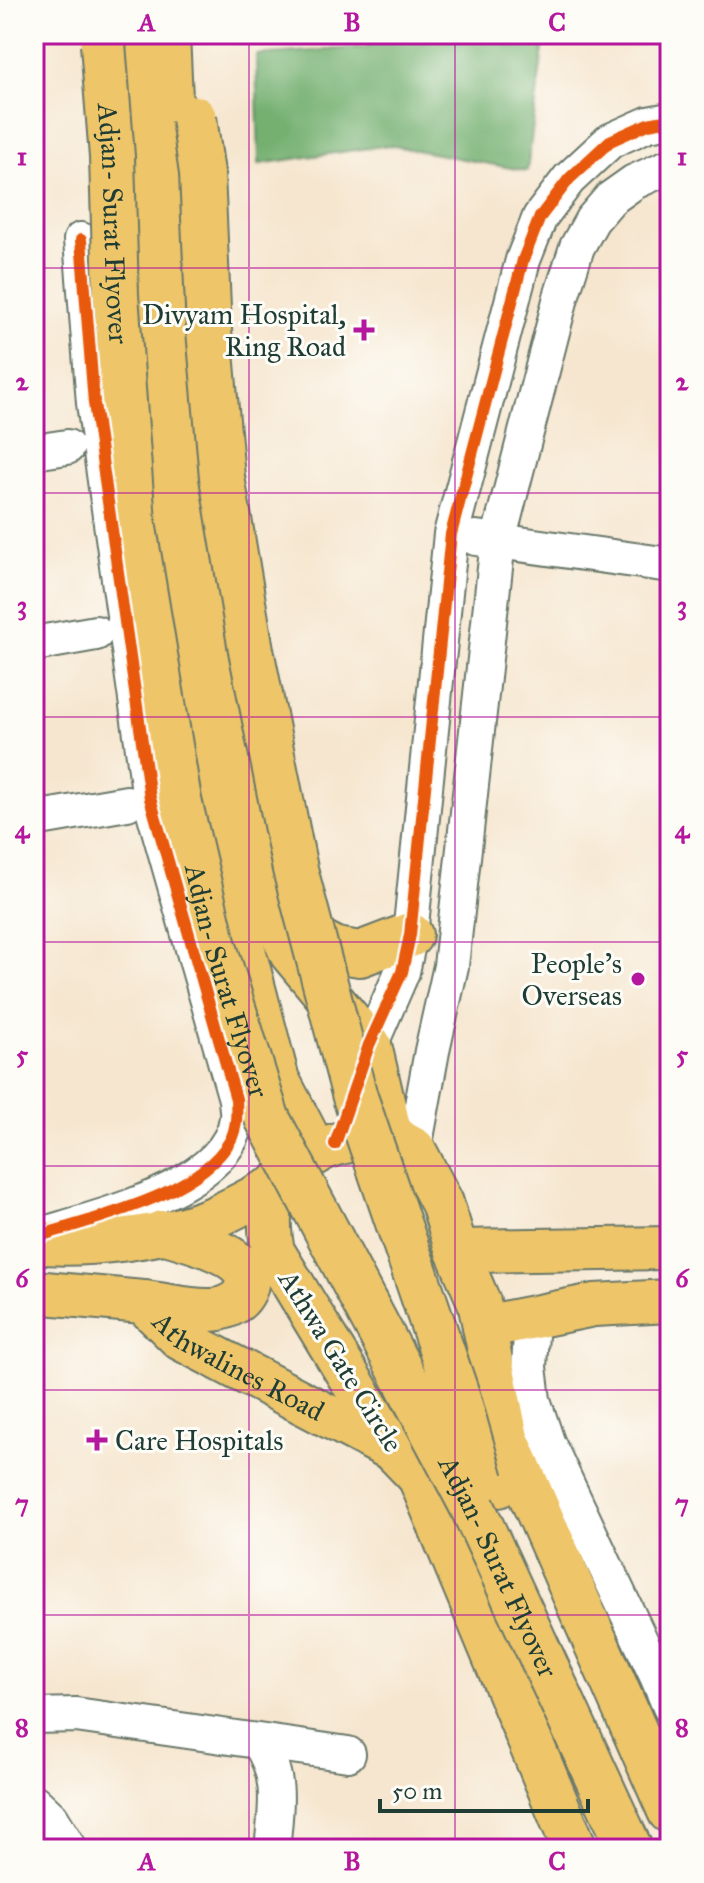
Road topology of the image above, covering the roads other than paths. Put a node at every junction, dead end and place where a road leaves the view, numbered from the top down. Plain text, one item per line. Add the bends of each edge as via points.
1 (99, 34) edge
2 (130, 34) edge
3 (167, 34) edge
4 (191, 34) edge
5 (670, 120) edge
6 (670, 166) edge
7 (81, 240) dead end
8 (67, 447) dead end
9 (34, 452) edge
10 (451, 534) junction
11 (498, 541) junction
12 (670, 565) edge
13 (96, 633) dead end
14 (34, 644) edge
15 (127, 803) dead end
16 (34, 819) edge
17 (269, 901) junction
18 (410, 935) junction
19 (369, 1045) junction
20 (402, 1143) junction
21 (325, 1148) junction
22 (275, 1187) junction
23 (162, 1232) junction
24 (34, 1240) edge
25 (670, 1248) edge
26 (457, 1251) junction
27 (34, 1292) edge
28 (670, 1301) edge
29 (143, 1302) junction
30 (532, 1317) junction
31 (484, 1327) junction
32 (508, 1443) junction
33 (408, 1465) junction
34 (666, 1687) edge
35 (34, 1716) edge
36 (258, 1741) junction
37 (348, 1754) dead end
38 (34, 1802) edge
39 (670, 1811) edge
40 (70, 1849) edge
41 (272, 1849) edge
42 (575, 1849) edge
43 (630, 1849) edge
44 (645, 1849) edge

1 - 43 highway, Adjan- Surat Flyover, bridge via 112,157 133,522 179,800 213,943 267,1118 465,1492
2 - 21 highway via 153,510 180,623 224,878 277,1080
3 - 17 highway via 187,464 209,609
4 - 44 highway, Adjan- Surat Flyover, bridge via 222,477 295,869 355,1097 487,1499
5 - 10 street via 610,141 569,179 540,217 523,260
6 - 11 street via 610,199 577,247
7 - 24 street via 94,403 150,798 236,1099 237,1118 230,1141 203,1171 168,1193
8 - 9 street
10 - 11 street
10 - 18 street
11 - 12 street
11 - 20 street via 451,966 432,1051
13 - 14 street
15 - 16 street
17 - 18 highway via 289,928 336,950 360,954
17 - 19 highway via 292,953
18 - 19 street via 402,972
19 - 20 highway
19 - 21 street
20 - 21 main road
20 - 26 main road, Athwa Gate Circle via 442,1203
21 - 22 main road via 304,1159
22 - 23 main road via 210,1219
22 - 33 main road, Athwa Gate Circle via 269,1210 273,1251
23 - 24 main road via 107,1241
23 - 29 main road via 209,1247 243,1267 244,1294 233,1304 212,1310
25 - 26 main road
26 - 31 main road, Athwa Gate Circle
27 - 29 main road, Athwalines Road
28 - 30 main road via 594,1305
29 - 33 main road, Athwalines Road via 181,1339
30 - 31 main road
30 - 34 street via 529,1367 547,1442
31 - 32 main road, Athwa Gate Circle
32 - 33 main road, Athwa Gate Circle via 498,1486 445,1494
32 - 39 highway
33 - 42 highway
35 - 36 street via 76,1715
36 - 37 street
36 - 41 street via 270,1758 277,1785
38 - 40 street

